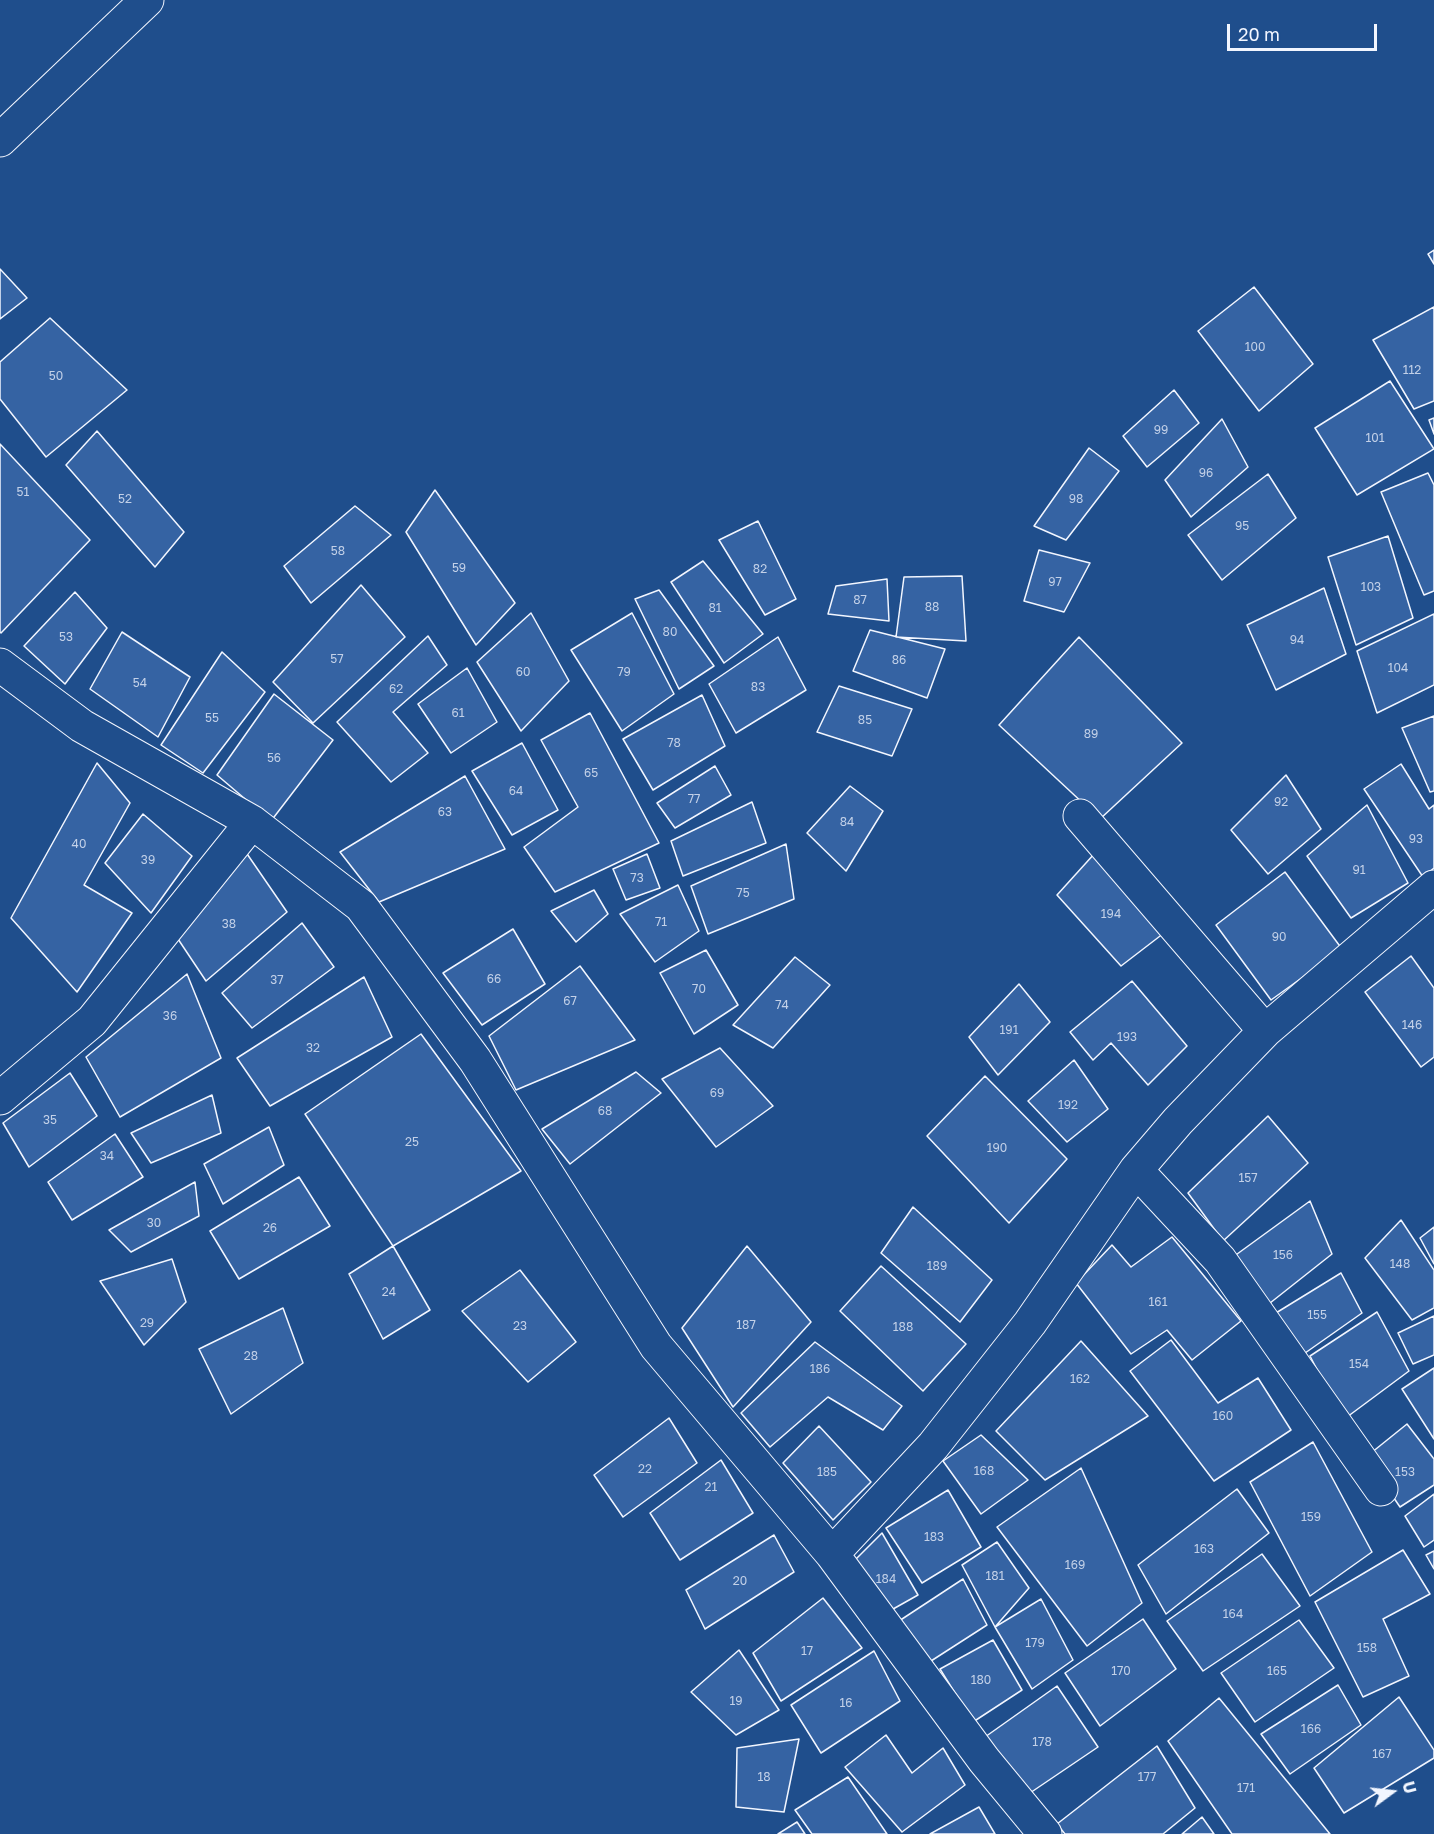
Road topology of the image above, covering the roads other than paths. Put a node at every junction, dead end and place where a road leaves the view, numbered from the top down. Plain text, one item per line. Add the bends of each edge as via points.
1 (147, 0) edge
2 (0, 140) edge
3 (0, 665) edge
4 (1080, 816) dead end
5 (252, 822) junction
6 (1434, 887) edge
7 (1265, 1030) junction
8 (0, 1098) edge
9 (1136, 1170) junction
10 (1381, 1490) dead end
11 (832, 1554) junction
12 (1045, 1834) edge

1 - 2 street
3 - 5 street via 82,726
4 - 7 street
5 - 8 street via 92,1021
5 - 11 street via 361,906 475,1060 656,1346
6 - 7 street
7 - 9 street
9 - 10 street via 1220,1260
9 - 11 street via 1030,1323 933,1446
11 - 12 street via 984,1760

